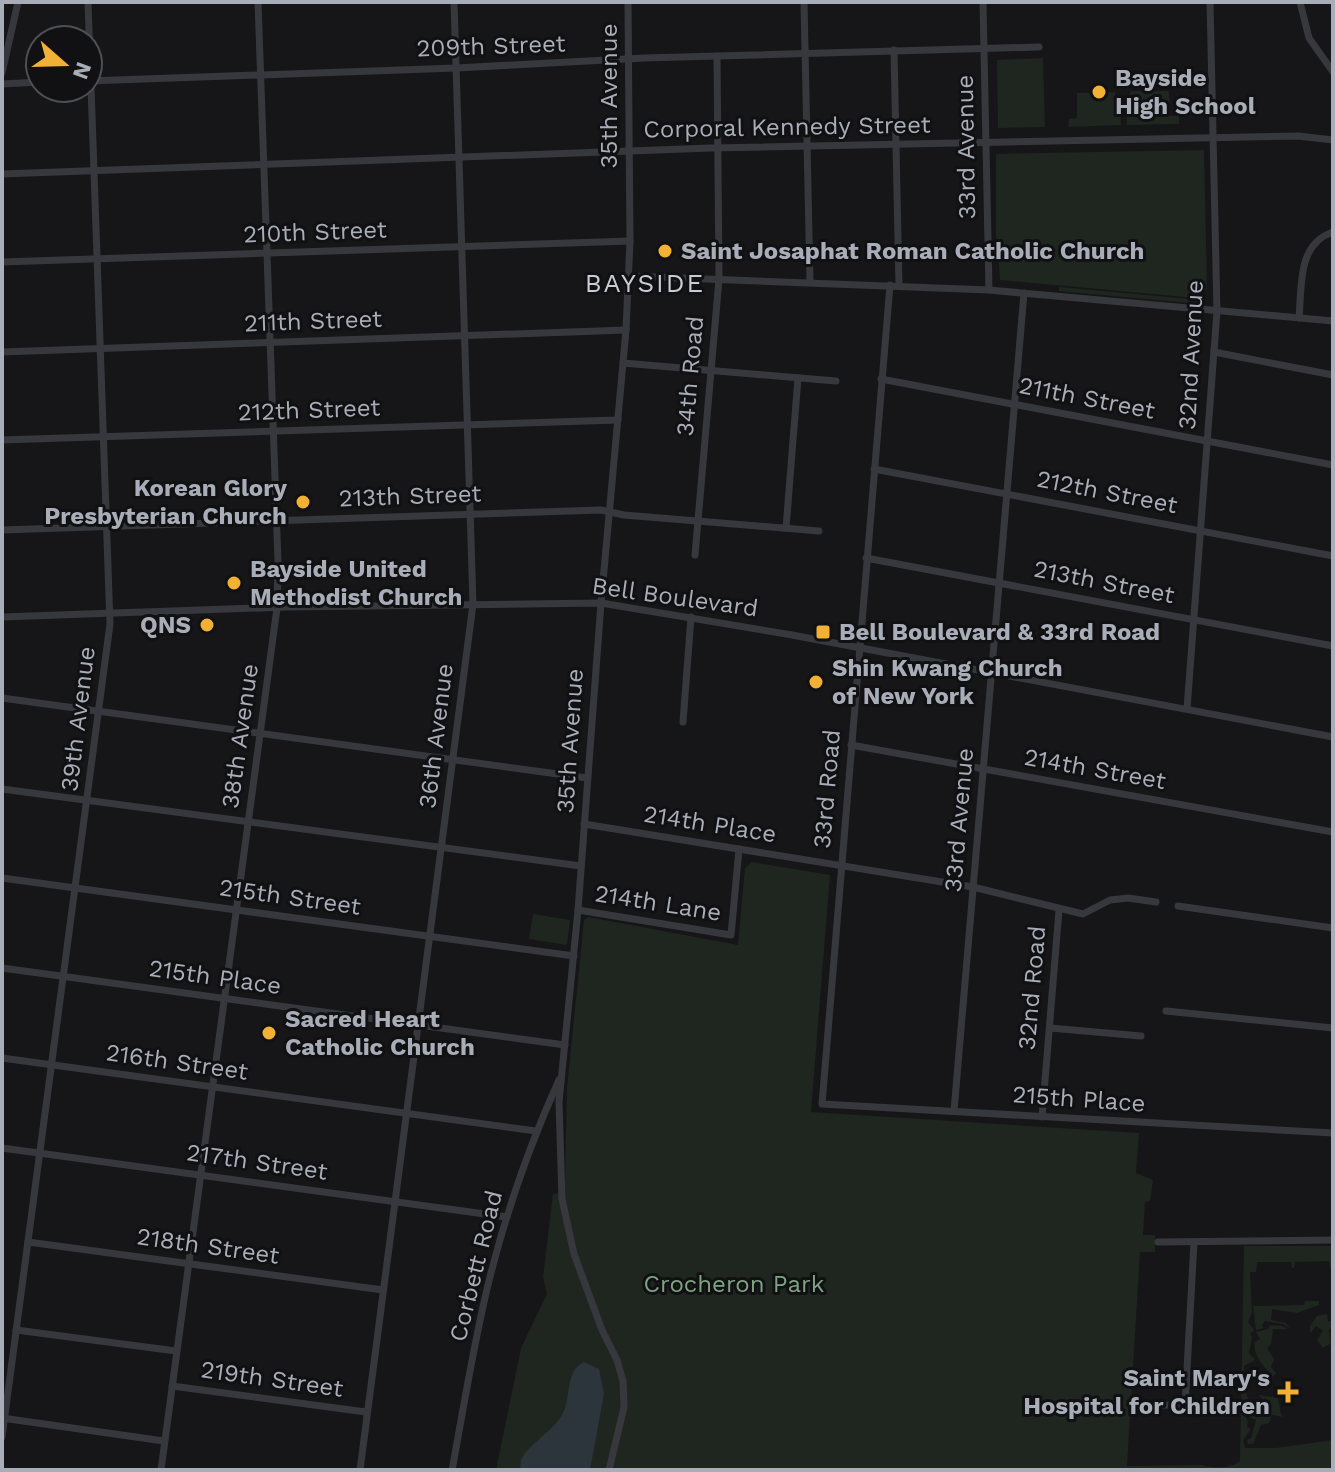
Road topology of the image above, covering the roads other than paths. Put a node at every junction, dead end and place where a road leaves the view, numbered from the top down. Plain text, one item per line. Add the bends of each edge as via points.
1 (18, 2) edge
2 (88, 2) edge
3 (258, 2) edge
4 (454, 2) edge
5 (628, 2) edge
6 (804, 2) edge
7 (983, 2) edge
8 (1210, 2) edge
9 (1300, 2) edge
10 (88, 24) edge
11 (1039, 47) dead end
12 (984, 49) junction
13 (894, 50) junction
14 (805, 53) junction
15 (717, 56) junction
16 (629, 60) junction
17 (456, 68) junction
18 (1333, 72) edge
19 (2, 73) edge
20 (260, 75) junction
21 (104, 80) edge
22 (24, 83) edge
23 (2, 84) edge
24 (90, 104) edge
25 (1213, 137) junction
26 (1333, 140) edge
27 (986, 142) junction
28 (897, 144) junction
29 (808, 146) junction
30 (718, 148) junction
31 (630, 150) junction
32 (459, 157) junction
33 (263, 164) junction
34 (93, 170) junction
35 (2, 174) edge
36 (1333, 232) edge
37 (630, 241) junction
38 (462, 247) junction
39 (267, 253) junction
40 (97, 260) junction
41 (2, 262) edge
42 (629, 276) junction
43 (719, 279) junction
44 (810, 281) junction
45 (890, 285) junction
46 (899, 286) junction
47 (989, 290) junction
48 (1024, 293) junction
49 (1217, 311) junction
50 (1299, 318) junction
51 (1333, 321) edge
52 (626, 330) junction
53 (466, 335) junction
54 (270, 342) junction
55 (100, 348) junction
56 (2, 352) edge
57 (1214, 352) junction
58 (623, 363) junction
59 (710, 371) junction
60 (1333, 375) edge
61 (798, 378) junction
62 (881, 379) junction
63 (836, 381) dead end
64 (1015, 404) junction
65 (618, 420) junction
66 (468, 425) junction
67 (273, 431) junction
68 (103, 437) junction
69 (2, 440) edge
70 (1207, 441) junction
71 (1333, 465) edge
72 (874, 469) junction
73 (1007, 493) junction
74 (610, 512) junction
75 (472, 514) junction
76 (698, 520) junction
77 (276, 521) junction
78 (107, 527) junction
79 (786, 528) junction
80 (2, 530) edge
81 (1200, 530) junction
82 (819, 531) dead end
83 (695, 555) dead end
84 (1333, 556) edge
85 (866, 558) junction
86 (999, 583) junction
87 (601, 603) junction
88 (473, 604) junction
89 (277, 608) junction
90 (111, 613) junction
91 (2, 617) edge
92 (691, 617) junction
93 (1194, 620) junction
94 (1333, 646) edge
95 (859, 648) junction
96 (992, 672) junction
97 (2, 698) edge
98 (1187, 709) junction
99 (100, 712) junction
100 (683, 722) dead end
101 (260, 733) junction
102 (1333, 737) edge
103 (851, 745) junction
104 (453, 760) junction
105 (983, 769) junction
106 (587, 778) junction
107 (2, 789) edge
108 (88, 800) junction
109 (248, 822) junction
110 (584, 824) junction
111 (1333, 832) edge
112 (441, 848) junction
113 (739, 849) junction
114 (581, 866) junction
115 (841, 866) junction
116 (2, 878) edge
117 (973, 887) junction
118 (76, 888) junction
119 (1156, 902) dead end
120 (1178, 906) dead end
121 (236, 910) junction
122 (578, 910) junction
123 (1059, 910) junction
124 (1333, 928) edge
125 (430, 936) junction
126 (574, 956) junction
127 (2, 968) edge
128 (64, 977) junction
129 (224, 998) junction
130 (1166, 1011) dead end
131 (418, 1025) junction
132 (1050, 1028) junction
133 (1333, 1028) edge
134 (1141, 1036) dead end
135 (565, 1045) junction
136 (2, 1058) edge
137 (52, 1065) junction
138 (560, 1077) junction
139 (212, 1087) junction
140 (822, 1104) joint
141 (954, 1111) junction
142 (406, 1113) junction
143 (1042, 1117) junction
144 (536, 1131) junction
145 (1333, 1133) edge
146 (2, 1148) edge
147 (40, 1154) junction
148 (200, 1175) junction
149 (395, 1201) junction
150 (507, 1217) junction
151 (1333, 1240) edge
152 (28, 1242) junction
153 (1158, 1242) dead end
154 (1194, 1242) junction
155 (188, 1263) junction
156 (383, 1290) junction
157 (16, 1330) junction
158 (176, 1351) junction
159 (172, 1386) junction
160 (1135, 1405) dead end
161 (1240, 1405) dead end
162 (1185, 1406) junction
163 (366, 1412) junction
164 (3, 1418) edge
165 (2, 1437) edge
166 (164, 1441) junction
167 (161, 1470) edge
168 (360, 1470) edge
169 (452, 1470) edge
170 (609, 1470) edge

1 - 19 street
2 - 10 street, 39th Avenue
3 - 20 street, 38th Avenue
4 - 17 street, 36th Avenue
5 - 16 street, 35th Avenue
6 - 14 street
7 - 12 street, 33rd Avenue
8 - 25 street, 32nd Avenue
9 - 18 street via 1309,38
11 - 12 street, 209th Street
12 - 13 street, 209th Street
12 - 27 street, 33rd Avenue
13 - 14 street, 209th Street
13 - 28 street
14 - 15 street, 209th Street
14 - 29 street
15 - 16 street, 209th Street
15 - 30 street, 34th Road
16 - 17 street, 209th Street
16 - 31 street, 35th Avenue
17 - 20 street, 209th Street
17 - 32 street, 36th Avenue
20 - 21 street, 209th Street
20 - 33 street, 38th Avenue
22 - 23 street
24 - 34 street, 39th Avenue
25 - 26 street, Corporal Kennedy Street
25 - 27 street, Corporal Kennedy Street
25 - 49 street, 32nd Avenue
27 - 28 street, Corporal Kennedy Street
27 - 47 street, 33rd Avenue
28 - 29 street, Corporal Kennedy Street
28 - 46 street
29 - 30 street, Corporal Kennedy Street
29 - 44 street
30 - 31 street, Corporal Kennedy Street
30 - 43 street, 34th Road
31 - 32 street, Corporal Kennedy Street
31 - 37 street, 35th Avenue
32 - 33 street, Corporal Kennedy Street
32 - 38 street, 36th Avenue
33 - 34 street, Corporal Kennedy Street
33 - 39 street, 38th Avenue
34 - 35 street, Corporal Kennedy Street
34 - 40 street, 39th Avenue
36 - 50 street via 1311,247
37 - 38 street, 210th Street
37 - 42 street, 35th Avenue
38 - 39 street, 210th Street
38 - 53 street, 36th Avenue
39 - 40 street, 210th Street
39 - 54 street, 38th Avenue
40 - 41 street, 210th Street
40 - 55 street, 39th Avenue
42 - 43 street
42 - 52 street, 35th Avenue
43 - 44 street
43 - 59 street, 34th Road
44 - 45 street
45 - 46 street
45 - 62 street, 33rd Road
46 - 47 street
47 - 48 street
48 - 49 street
48 - 64 street, 33rd Avenue
49 - 50 street
49 - 57 street, 32nd Avenue
50 - 51 street
52 - 53 street, 211th Street
52 - 58 street, 35th Avenue
53 - 54 street, 211th Street
53 - 66 street, 36th Avenue
54 - 55 street, 211th Street
54 - 67 street, 38th Avenue
55 - 56 street, 211th Street
55 - 68 street, 39th Avenue
57 - 60 street
57 - 70 street, 32nd Avenue
58 - 59 street
58 - 65 street, 35th Avenue
59 - 61 street
59 - 76 street, 34th Road
61 - 63 street
61 - 79 street
62 - 64 street, 211th Street
62 - 72 street, 33rd Road
64 - 70 street, 211th Street
64 - 73 street, 33rd Avenue
65 - 66 street, 212th Street
65 - 74 street, 35th Avenue
66 - 67 street, 212th Street
66 - 75 street, 36th Avenue
67 - 68 street, 212th Street
67 - 77 street, 38th Avenue
68 - 69 street, 212th Street
68 - 78 street, 39th Avenue
70 - 71 street, 211th Street
70 - 81 street, 32nd Avenue
72 - 73 street, 212th Street
72 - 85 street, 33rd Road
73 - 81 street, 212th Street
73 - 86 street, 33rd Avenue
74 - 75 street, 213th Street
74 - 76 street, 213th Street
74 - 87 street, 35th Avenue
75 - 77 street, 213th Street
75 - 88 street, 36th Avenue
76 - 79 street, 213th Street
76 - 83 street, 34th Road
77 - 78 street, 213th Street
77 - 89 street, 38th Avenue
78 - 80 street, 213th Street
78 - 90 street, 39th Avenue
79 - 82 street, 213th Street
81 - 84 street, 212th Street
81 - 93 street, 32nd Avenue
85 - 86 street, 213th Street
85 - 95 street, 33rd Road
86 - 93 street, 213th Street
86 - 96 street, 33rd Avenue
87 - 88 street, Bell Boulevard
87 - 92 street, Bell Boulevard
87 - 106 street, 35th Avenue
88 - 89 street, Bell Boulevard
88 - 104 street, 36th Avenue
89 - 90 street, Bell Boulevard
89 - 101 street, 38th Avenue
90 - 91 street, Bell Boulevard
90 - 99 street, 39th Avenue
92 - 95 street, Bell Boulevard
92 - 100 street
93 - 94 street, 213th Street
93 - 98 street, 32nd Avenue
95 - 96 street, Bell Boulevard
95 - 103 street, 33rd Road
96 - 98 street, Bell Boulevard
96 - 105 street, 33rd Avenue
97 - 99 street
98 - 102 street, Bell Boulevard
99 - 101 street
99 - 108 street, 39th Avenue
101 - 104 street
101 - 109 street, 38th Avenue
103 - 105 street, 214th Street
103 - 115 street, 33rd Road
104 - 106 street
104 - 112 street, 36th Avenue
105 - 111 street, 214th Street
105 - 117 street, 33rd Avenue
106 - 110 street, 35th Avenue
107 - 108 street
108 - 109 street
108 - 118 street, 39th Avenue
109 - 112 street
109 - 121 street, 38th Avenue
110 - 113 street, 214th Place
110 - 114 street, 35th Avenue
112 - 114 street
112 - 125 street, 36th Avenue
113 - 115 street, 214th Place
113 - 122 street, 214th Lane via 731,935
114 - 122 street, 35th Avenue
115 - 117 street, 214th Place
115 - 140 street, 33rd Road
116 - 118 street, 215th Street
117 - 123 street, 214th Place
117 - 141 street, 33rd Avenue
118 - 121 street, 215th Street
118 - 128 street, 39th Avenue
119 - 123 street, 214th Place via 1128,898 1110,900 1083,914
120 - 124 street
121 - 125 street, 215th Street
121 - 129 street, 38th Avenue
122 - 126 street, 35th Avenue
123 - 132 street, 32nd Road
125 - 126 street, 215th Street
125 - 131 street, 36th Avenue
126 - 135 street, 35th Avenue
127 - 128 street, 215th Place
128 - 129 street, 215th Place
128 - 137 street, 39th Avenue
129 - 131 street, 215th Place
129 - 139 street, 38th Avenue
130 - 133 street
131 - 135 street, 215th Place
131 - 142 street, 36th Avenue
132 - 134 street
132 - 143 street, 32nd Road
135 - 138 street, 35th Avenue
136 - 137 street, 216th Street
137 - 139 street, 216th Street
137 - 147 street, 39th Avenue
138 - 144 street, Corbett Road
138 - 170 street, 35th Avenue via 562,1199 574,1254 623,1381 624,1407
139 - 142 street, 216th Street
139 - 148 street, 38th Avenue
140 - 141 street, 215th Place
141 - 143 street, 215th Place
142 - 144 street, 216th Street
142 - 149 street, 36th Avenue
143 - 145 street, 215th Place
144 - 150 street, Corbett Road
146 - 147 street, 217th Street
147 - 148 street, 217th Street
147 - 152 street, 39th Avenue
148 - 149 street, 217th Street
148 - 155 street, 38th Avenue
149 - 150 street, 217th Street
149 - 156 street, 36th Avenue
150 - 169 street, Corbett Road via 489,1278
151 - 154 street
152 - 155 street, 218th Street
152 - 157 street, 39th Avenue
153 - 154 street
154 - 162 street
155 - 156 street, 218th Street
155 - 158 street, 38th Avenue
156 - 163 street, 36th Avenue
157 - 158 street, 219th Street
157 - 164 street, 39th Avenue
158 - 159 street, 38th Avenue
159 - 163 street, 219th Street
159 - 166 street, 38th Avenue
160 - 162 street
161 - 162 street
163 - 168 street, 36th Avenue
164 - 165 street, 39th Avenue
164 - 166 street
166 - 167 street, 38th Avenue

